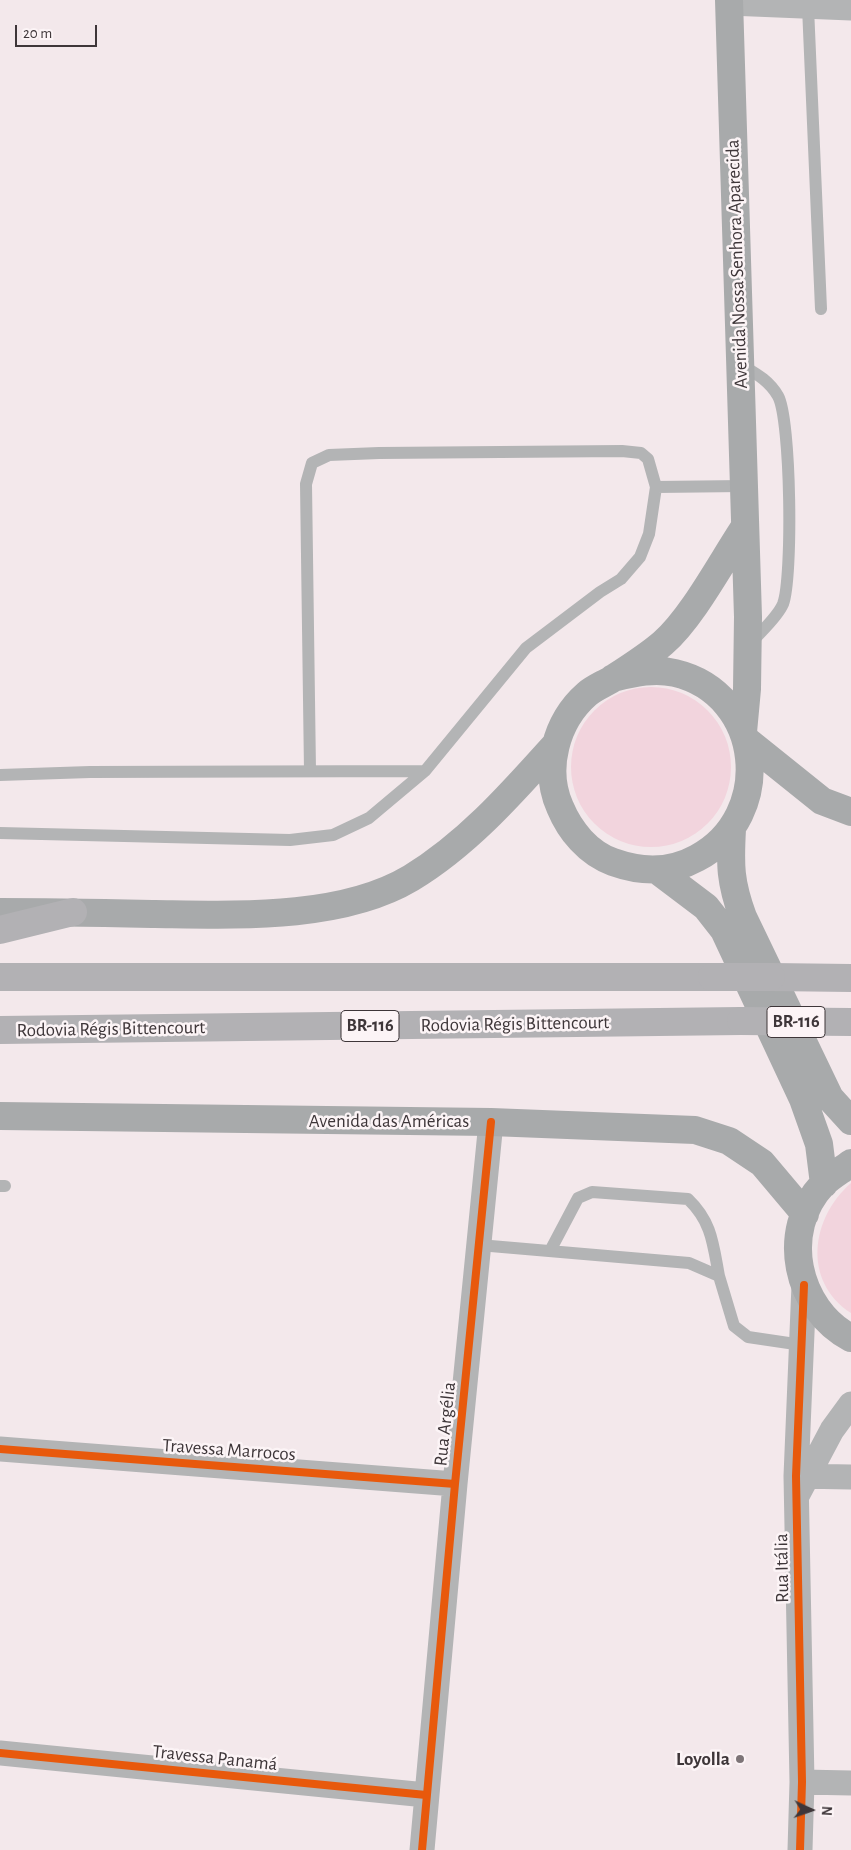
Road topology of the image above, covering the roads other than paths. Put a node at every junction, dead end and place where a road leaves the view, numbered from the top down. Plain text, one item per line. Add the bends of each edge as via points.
1 (729, 2) edge
2 (808, 6) junction
3 (851, 8) edge
4 (821, 309) dead end
5 (740, 364) junction
6 (743, 486) junction
7 (656, 488) junction
8 (744, 528) junction
9 (748, 646) junction
10 (613, 678) junction
11 (745, 736) junction
12 (555, 745) junction
13 (310, 771) junction
14 (425, 771) junction
15 (0, 775) edge
16 (851, 812) edge
17 (732, 829) junction
18 (0, 832) edge
19 (657, 870) junction
20 (0, 901) edge
21 (0, 912) edge
22 (42, 912) junction
23 (73, 912) junction
24 (0, 930) edge
25 (0, 977) edge
26 (844, 978) edge
27 (851, 1022) edge
28 (0, 1030) edge
29 (0, 1116) edge
30 (851, 1121) edge
31 (491, 1122) junction
32 (851, 1163) edge
33 (824, 1184) junction
34 (805, 1214) junction
35 (479, 1245) junction
36 (550, 1251) junction
37 (719, 1276) junction
38 (804, 1285) junction
39 (851, 1338) edge
40 (802, 1345) junction
41 (851, 1404) edge
42 (0, 1449) edge
43 (851, 1477) edge
44 (801, 1483) junction
45 (455, 1484) junction
46 (0, 1753) edge
47 (802, 1782) junction
48 (851, 1783) edge
49 (426, 1795) junction
50 (422, 1850) edge
51 (800, 1850) edge

1 - 2 street
1 - 5 main road, Avenida Nossa Senhora Aparecida
2 - 3 street
2 - 4 lane
5 - 6 main road, Avenida Nossa Senhora Aparecida
5 - 9 lane via 765,378 779,396 786,425 789,580 782,606
6 - 7 lane
6 - 8 main road, Avenida Nossa Senhora Aparecida
7 - 13 lane via 648,459 641,453 622,451 329,455 312,463 306,484
7 - 14 lane via 650,534 640,557 621,579 526,648
8 - 9 main road, Avenida Nossa Senhora Aparecida
8 - 10 main road via 683,620 663,643
9 - 11 main road, Avenida Nossa Senhora Aparecida
10 - 11 main road via 644,671 675,673 703,685 727,706
10 - 12 main road via 587,694 567,717
11 - 16 main road via 822,801
11 - 17 main road via 750,786 744,808
12 - 19 main road via 552,772 556,798 567,823 584,844 605,859 630,868
12 - 23 main road via 500,806 449,850 410,879 376,894 332,907 237,915
13 - 14 lane
13 - 15 lane
14 - 18 lane via 369,818 333,835 290,840
17 - 19 main road via 712,850 686,864
17 - 30 main road via 730,872 733,891 743,916 830,1098
19 - 33 main road via 706,907 724,930 803,1098 818,1144
20 - 22 lane
21 - 22 main road
22 - 23 main road
23 - 24 highway
25 - 26 highway, bridge
27 - 28 highway, Rodovia Régis Bittencourt / BR-116, bridge
29 - 31 main road, Avenida das Américas
31 - 34 main road, Avenida das Américas via 695,1130 729,1142 762,1163
31 - 35 street, Rua Argélia
32 - 33 main road
33 - 34 main road
34 - 38 main road via 798,1238 798,1262
35 - 36 lane
35 - 45 street, Rua Argélia
36 - 37 lane via 689,1264
36 - 37 lane via 578,1198 592,1192 688,1199 702,1212 711,1236
37 - 40 lane via 734,1326 748,1337
38 - 39 main road via 818,1311 839,1332
38 - 40 street, Rua Itália
40 - 44 street, Rua Itália
41 - 44 street, Rua Itália
42 - 45 street, Travessa Marrocos
43 - 44 street
44 - 47 street, Rua Itália
45 - 49 street, Rua Argélia
46 - 49 street, Travessa Panamá
47 - 48 street
47 - 51 street, Rua Itália
49 - 50 street, Rua Argélia

